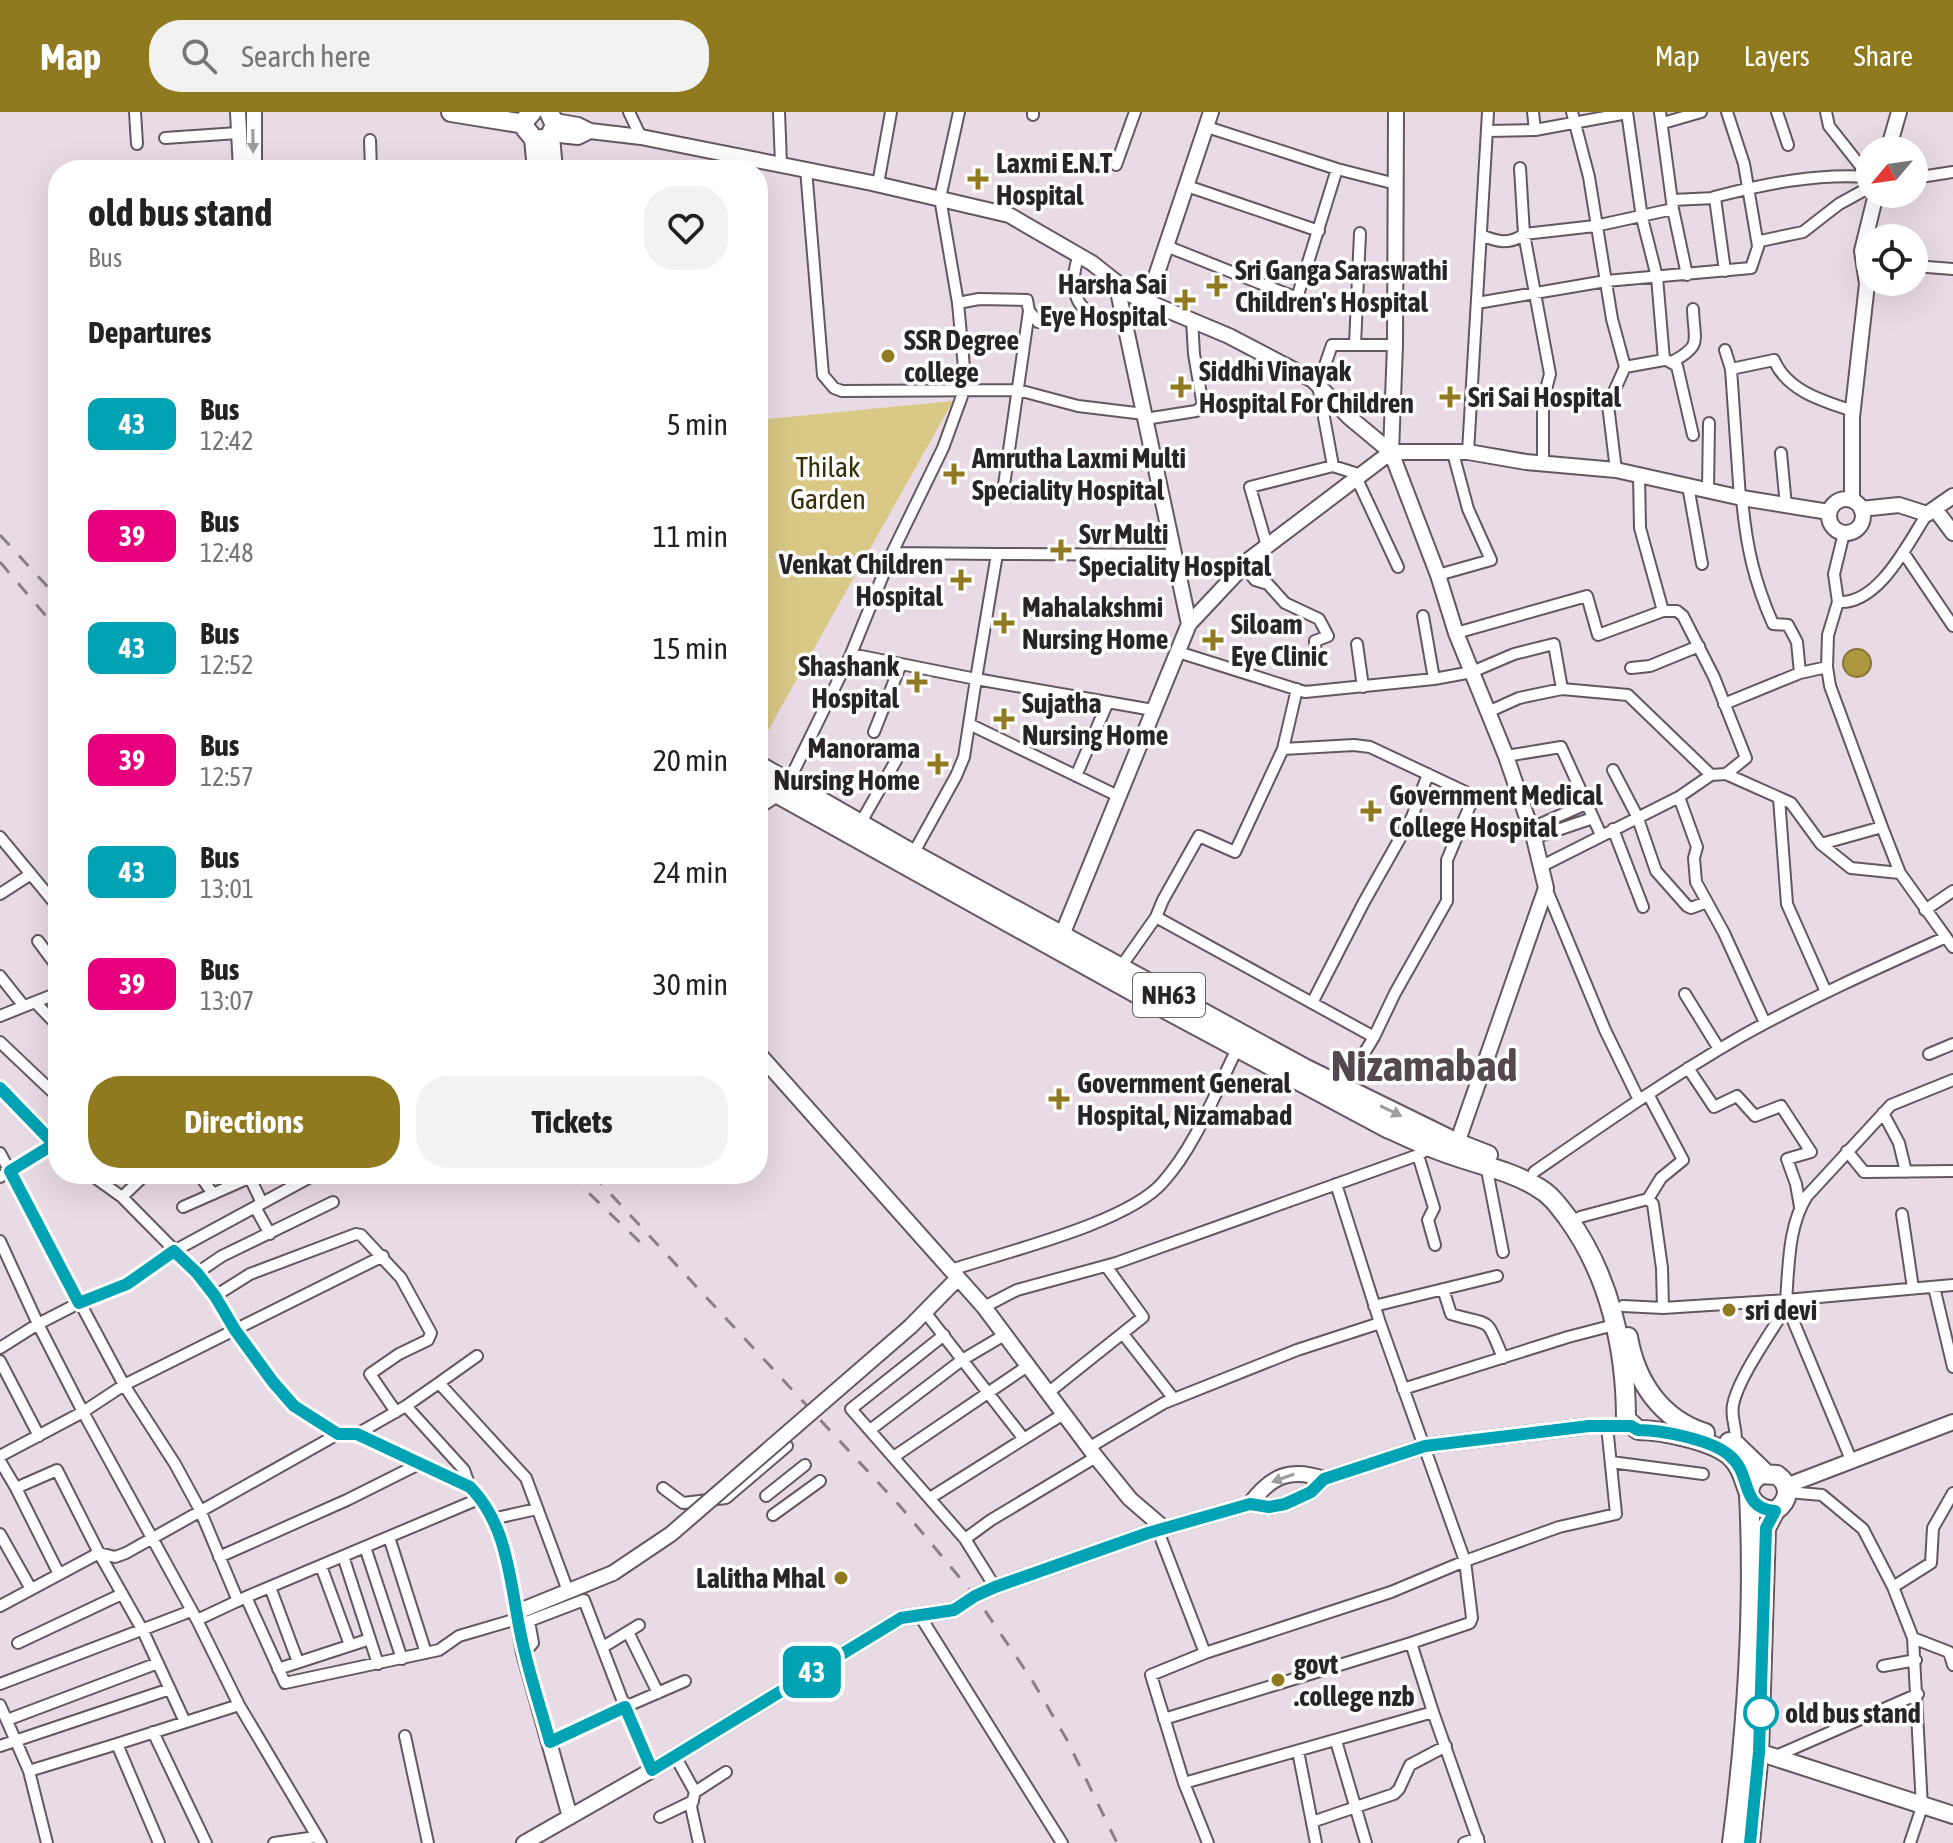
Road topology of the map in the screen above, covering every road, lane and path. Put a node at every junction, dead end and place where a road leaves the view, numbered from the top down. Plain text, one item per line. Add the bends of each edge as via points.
1 (135, 112) edge
2 (238, 112) edge
3 (254, 112) edge
4 (451, 112) edge
5 (629, 112) edge
6 (779, 112) edge
7 (891, 112) edge
8 (959, 112) edge
9 (1135, 112) edge
10 (1488, 112) edge
11 (1533, 112) edge
12 (1627, 112) edge
13 (1701, 112) edge
14 (1727, 112) edge
15 (1777, 112) edge
16 (1826, 112) edge
17 (1899, 112) edge
18 (1393, 113) edge
19 (1573, 118) edge
20 (1661, 118) edge
21 (1209, 120) edge
22 (536, 121) edge
23 (1535, 130) junction
24 (1488, 131) junction
25 (238, 133) junction
26 (1892, 136) edge
27 (641, 137) junction
28 (165, 138) dead end
29 (370, 140) dead end
30 (137, 144) dead end
31 (1788, 145) dead end
32 (240, 160) edge
33 (254, 160) edge
34 (371, 160) edge
35 (537, 160) edge
36 (550, 160) edge
37 (760, 160) edge
38 (1856, 160) edge
39 (768, 161) edge
40 (781, 164) junction
41 (1116, 165) dead end
42 (1520, 168) dead end
43 (806, 169) junction
44 (1337, 169) junction
45 (1953, 172) edge
46 (1856, 176) edge
47 (1928, 176) edge
48 (878, 184) junction
49 (1396, 184) junction
50 (1187, 186) junction
51 (1749, 188) junction
52 (1856, 195) edge
53 (1714, 197) junction
54 (940, 198) junction
55 (1672, 204) junction
56 (1642, 218) junction
57 (1595, 226) junction
58 (1319, 231) junction
59 (1360, 233) dead end
60 (1524, 234) junction
61 (1481, 235) junction
62 (1166, 246) junction
63 (1758, 246) junction
64 (1079, 255) junction
65 (1928, 267) edge
66 (1953, 269) edge
67 (1725, 271) junction
68 (1687, 275) junction
69 (1657, 277) junction
70 (1606, 281) junction
71 (1117, 289) junction
72 (1536, 294) junction
73 (1866, 296) edge
74 (1148, 300) junction
75 (958, 303) junction
76 (1477, 303) junction
77 (1693, 309) dead end
78 (1029, 311) junction
79 (1123, 319) junction
80 (1192, 320) junction
81 (1038, 322) dead end
82 (1355, 345) junction
83 (1395, 345) junction
84 (1725, 350) dead end
85 (1668, 360) junction
86 (1625, 367) junction
87 (1731, 369) junction
88 (1318, 385) junction
89 (1018, 390) junction
90 (963, 391) junction
91 (1853, 411) junction
92 (1145, 417) junction
93 (1709, 423) dead end
94 (1693, 435) dead end
95 (1391, 452) junction
96 (1461, 453) junction
97 (1781, 453) dead end
98 (1543, 464) junction
99 (1333, 466) junction
100 (1616, 470) junction
101 (1639, 475) junction
102 (1359, 477) junction
103 (1004, 485) dead end
104 (1688, 486) junction
105 (1708, 490) junction
106 (1953, 496) edge
107 (1741, 498) junction
108 (1857, 505) junction
109 (1786, 506) junction
110 (1829, 512) junction
111 (1931, 512) junction
112 (1844, 533) junction
113 (1953, 533) edge
114 (1267, 546) junction
115 (1903, 552) junction
116 (892, 553) junction
117 (997, 554) junction
118 (1174, 555) junction
119 (1702, 564) dead end
120 (1244, 566) junction
121 (1398, 567) dead end
122 (1438, 575) junction
123 (1838, 602) junction
124 (1663, 611) junction
125 (1423, 616) dead end
126 (1189, 624) junction
127 (1953, 626) edge
128 (1456, 633) junction
129 (1357, 644) dead end
130 (1699, 646) junction
131 (1178, 652) junction
132 (851, 654) junction
133 (1316, 657) dead end
134 (901, 664) junction
135 (1827, 667) junction
136 (1631, 668) dead end
137 (1472, 672) junction
138 (1800, 673) junction
139 (976, 679) junction
140 (1434, 679) junction
141 (1363, 687) junction
142 (1297, 689) junction
143 (1562, 689) junction
144 (1108, 702) junction
145 (1724, 704) junction
146 (1153, 710) junction
147 (1488, 712) junction
148 (969, 724) junction
149 (874, 732) dead end
150 (1283, 749) junction
151 (1506, 756) junction
152 (898, 757) dead end
153 (1613, 770) dead end
154 (768, 774) edge
155 (1428, 774) junction
156 (1726, 774) junction
157 (1711, 775) junction
158 (1076, 776) junction
159 (768, 785) edge
160 (784, 789) junction
161 (1118, 796) junction
162 (1679, 797) junction
163 (1779, 798) junction
164 (768, 801) edge
165 (1586, 804) junction
166 (1637, 816) junction
167 (1593, 818) junction
168 (860, 824) junction
169 (1882, 827) junction
170 (1613, 829) junction
171 (1532, 833) junction
172 (1601, 835) junction
173 (0, 837) edge
174 (1821, 844) junction
175 (12, 853) junction
176 (913, 854) junction
177 (0, 861) edge
178 (1542, 866) junction
179 (1900, 873) junction
180 (31, 874) junction
181 (1546, 888) junction
182 (1953, 891) edge
183 (0, 894) edge
184 (48, 895) edge
185 (1707, 902) junction
186 (1643, 907) dead end
187 (1925, 910) junction
188 (1156, 917) junction
189 (1062, 935) junction
190 (1944, 938) junction
191 (38, 941) dead end
192 (1953, 947) edge
193 (48, 954) edge
194 (1120, 969) junction
195 (0, 976) edge
196 (1826, 992) junction
197 (1685, 994) dead end
198 (48, 997) edge
199 (35, 1002) junction
200 (1312, 1003) junction
201 (23, 1005) junction
202 (0, 1016) edge
203 (48, 1016) edge
204 (1765, 1023) junction
205 (1374, 1037) junction
206 (0, 1042) edge
207 (1953, 1044) edge
208 (1237, 1049) junction
209 (1719, 1049) junction
210 (1929, 1054) dead end
211 (768, 1064) edge
212 (1688, 1068) junction
213 (1953, 1080) edge
214 (0, 1088) edge
215 (48, 1088) edge
216 (1343, 1088) junction
217 (1643, 1097) junction
218 (1883, 1113) junction
219 (48, 1138) edge
220 (1441, 1147) junction
221 (48, 1150) edge
222 (1847, 1151) junction
223 (0, 1153) edge
224 (1486, 1165) junction
225 (1953, 1171) edge
226 (1534, 1172) junction
227 (1906, 1172) junction
228 (5, 1174) edge
229 (104, 1184) edge
230 (134, 1184) edge
231 (206, 1184) edge
232 (236, 1184) edge
233 (255, 1184) edge
234 (297, 1184) edge
235 (1336, 1184) junction
236 (213, 1194) junction
237 (122, 1197) junction
238 (1648, 1199) junction
239 (333, 1202) dead end
240 (259, 1205) junction
241 (183, 1207) dead end
242 (1800, 1207) junction
243 (1902, 1214) dead end
244 (1580, 1217) junction
245 (270, 1234) junction
246 (0, 1241) edge
247 (1435, 1245) dead end
248 (174, 1251) junction
249 (1503, 1252) dead end
250 (383, 1256) junction
251 (1106, 1266) junction
252 (197, 1273) junction
253 (954, 1274) junction
254 (1497, 1276) dead end
255 (1953, 1285) edge
256 (1934, 1287) junction
257 (1913, 1288) junction
258 (1443, 1289) junction
259 (215, 1296) junction
260 (79, 1303) junction
261 (1786, 1303) junction
262 (1374, 1306) junction
263 (1623, 1306) junction
264 (984, 1307) junction
265 (1663, 1308) junction
266 (925, 1312) junction
267 (1380, 1323) junction
268 (38, 1324) junction
269 (1614, 1325) junction
270 (235, 1330) junction
271 (1006, 1334) junction
272 (1123, 1334) junction
273 (944, 1335) junction
274 (0, 1348) edge
275 (477, 1356) dead end
276 (1503, 1358) junction
277 (962, 1360) junction
278 (0, 1361) edge
279 (1029, 1365) junction
280 (1953, 1367) edge
281 (439, 1383) junction
282 (124, 1385) junction
283 (1403, 1389) junction
284 (1049, 1392) junction
285 (988, 1393) junction
286 (1174, 1399) junction
287 (1657, 1404) junction
288 (1626, 1407) junction
289 (401, 1409) junction
290 (83, 1412) junction
291 (1065, 1413) junction
292 (1953, 1422) edge
293 (1607, 1426) junction
294 (1639, 1428) junction
295 (870, 1430) junction
296 (338, 1434) junction
297 (357, 1434) junction
298 (39, 1436) junction
299 (1024, 1439) junction
300 (787, 1446) dead end
301 (1425, 1446) junction
302 (1733, 1451) junction
303 (1093, 1452) junction
304 (895, 1456) junction
305 (0, 1459) edge
306 (1611, 1462) junction
307 (1852, 1462) junction
308 (419, 1464) junction
309 (805, 1465) dead end
310 (1703, 1474) dead end
311 (1766, 1474) junction
312 (1324, 1479) junction
313 (820, 1481) dead end
314 (470, 1487) junction
315 (16, 1488) junction
316 (663, 1488) dead end
317 (1787, 1489) junction
318 (1749, 1493) junction
319 (1953, 1493) edge
320 (766, 1496) dead end
321 (481, 1498) junction
322 (930, 1498) junction
323 (1250, 1504) junction
324 (537, 1509) junction
325 (200, 1510) junction
326 (1775, 1511) junction
327 (773, 1515) dead end
328 (492, 1519) junction
329 (1162, 1530) junction
330 (0, 1534) edge
331 (389, 1537) junction
332 (152, 1539) junction
333 (965, 1539) junction
334 (365, 1547) junction
335 (99, 1553) junction
336 (343, 1556) junction
337 (219, 1557) junction
338 (1465, 1561) junction
339 (321, 1566) junction
340 (59, 1574) junction
341 (270, 1587) junction
342 (995, 1587) junction
343 (1893, 1587) junction
344 (31, 1589) junction
345 (568, 1591) junction
346 (122, 1594) junction
347 (242, 1599) junction
348 (0, 1606) edge
349 (517, 1615) junction
350 (194, 1616) junction
351 (920, 1616) junction
352 (639, 1625) dead end
353 (143, 1631) junction
354 (628, 1632) junction
355 (1913, 1638) junction
356 (370, 1639) junction
357 (18, 1643) dead end
358 (1411, 1643) junction
359 (350, 1645) junction
360 (603, 1647) junction
361 (1951, 1651) edge
362 (426, 1653) junction
363 (524, 1653) junction
364 (1205, 1653) junction
365 (402, 1659) junction
366 (1916, 1660) junction
367 (298, 1662) junction
368 (158, 1663) junction
369 (378, 1664) junction
370 (1953, 1665) edge
371 (1883, 1666) dead end
372 (278, 1669) junction
373 (685, 1681) dead end
374 (0, 1684) edge
375 (170, 1689) junction
376 (658, 1693) junction
377 (1918, 1694) junction
378 (0, 1705) edge
379 (239, 1705) junction
380 (625, 1707) junction
381 (1433, 1712) junction
382 (1164, 1719) junction
383 (7, 1720) junction
384 (185, 1722) junction
385 (153, 1732) junction
386 (405, 1736) dead end
387 (16, 1741) junction
388 (1336, 1741) junction
389 (550, 1742) junction
390 (117, 1744) junction
391 (0, 1746) edge
392 (1446, 1746) junction
393 (1298, 1751) junction
394 (1759, 1752) junction
395 (675, 1756) junction
396 (652, 1770) junction
397 (29, 1771) junction
398 (726, 1772) dead end
399 (1184, 1783) junction
400 (694, 1796) junction
401 (1922, 1807) junction
402 (1355, 1809) junction
403 (1949, 1811) edge
404 (570, 1817) junction
405 (660, 1817) dead end
406 (1312, 1822) junction
407 (319, 1840) edge
408 (1478, 1840) edge
409 (47, 1843) edge
410 (159, 1843) edge
411 (206, 1843) edge
412 (274, 1843) edge
413 (428, 1843) edge
414 (524, 1843) edge
415 (699, 1843) edge
416 (1062, 1843) edge
417 (1208, 1843) edge
418 (1316, 1843) edge
419 (1366, 1843) edge
420 (1464, 1843) edge
421 (1732, 1843) edge
422 (1750, 1843) edge
423 (1910, 1843) edge

1 - 30 street
2 - 25 street
3 -> 33 street
4 - 22 highway
5 - 27 street
6 - 40 street
7 - 48 street
8 - 54 street
9 - 41 street
10 - 24 street
11 - 23 street
12 - 19 street
12 - 56 street
13 - 20 street
14 - 51 street
15 - 31 street
16 - 38 street via 1829,126
17 - 26 street
18 - 49 street
19 - 23 street
19 - 57 street
20 - 55 street
21 - 44 street
21 - 50 street
22 - 27 street
22 - 35 highway
22 - 36 highway
23 - 24 street
24 - 61 street
25 - 28 street
25 - 32 street
27 - 37 street
29 - 34 street
39 - 40 street
40 - 43 street
42 - 60 street
43 - 48 street
43 - 90 street via 823,375 842,391
44 - 49 street
44 - 58 street
45 - 47 street
46 - 51 street
48 - 54 street
49 - 83 street
50 - 58 street
50 - 62 street
51 - 53 street
51 - 63 street
52 - 63 street via 1803,232 1760,241
53 - 55 street
53 - 67 street
54 - 64 street via 1009,215
54 - 75 street
55 - 56 street
55 - 68 street
56 - 57 street
56 - 69 street
57 - 60 street
57 - 70 street
58 - 62 street via 1297,298
59 - 82 street
60 - 61 street via 1515,241
60 - 72 street
61 - 76 street
62 - 74 street
63 - 67 street via 1751,268
64 - 71 street via 1116,282
64 - 79 street via 1073,279 1079,301 1090,313
65 - 66 street
67 - 68 street
68 - 69 street
69 - 70 street
69 - 85 street
70 - 72 street
70 - 86 street
71 - 74 street
71 - 79 street
72 - 76 street
72 - 98 street via 1550,374 1543,401
73 - 91 street
74 - 80 street
75 - 78 street via 1027,300
75 - 90 street
76 - 96 street
77 - 85 street via 1694,347
78 - 81 street
78 - 89 street
79 - 92 street
80 - 88 street
80 - 92 street via 1203,406
82 - 83 street
82 - 88 street via 1332,345
83 - 95 street
84 - 87 street
85 - 86 street
85 - 94 street via 1677,366
86 - 100 street via 1608,405
87 - 91 street via 1774,360 1807,395
87 - 107 street
88 - 95 street
88 - 99 street
89 - 90 street
89 - 92 street
89 - 103 street
90 - 116 street via 943,448
91 - 108 street
92 - 118 street
93 - 105 street
95 - 96 street
95 - 102 street
95 - 122 street
96 - 98 street
96 - 122 street via 1468,509 1491,560
97 - 109 street
98 - 100 street
99 - 102 street
99 - 114 street via 1250,487
100 - 101 street
101 - 104 street
101 - 124 street via 1640,528
102 - 114 street
102 - 121 street
104 - 105 street
104 - 119 street
105 - 107 street
106 - 111 street
107 - 109 street
107 - 138 street via 1759,593 1773,624 1788,625 1793,634
108 - 110 street via 1846,499
108 - 111 street
108 - 112 street via 1863,518 1859,528
109 - 110 street
110 - 112 street via 1830,523
111 - 113 street
111 - 115 street
112 - 123 street via 1834,574
114 - 120 street
115 - 123 street via 1875,586 1847,603
115 - 127 street
116 - 117 street
116 - 132 street
117 - 118 street
117 - 139 street
118 - 126 street
120 - 126 street
120 - 133 street via 1285,603 1319,619 1328,636 1315,641
122 - 128 street
123 - 135 street via 1828,635
124 - 128 street via 1598,635 1587,596
124 - 130 street via 1682,613
125 - 140 street
126 - 131 street
128 - 137 street
129 - 141 street
130 - 136 street
130 - 145 street
131 - 142 street
131 - 146 street
132 - 134 street
132 - 160 street
134 - 139 street
134 - 149 street
135 - 138 street
135 - 169 street
137 - 140 street
137 - 143 street via 1554,644
137 - 147 street
138 - 145 street
139 - 144 street
139 - 148 street
140 - 141 street
141 - 142 street
142 - 150 street
143 - 147 street via 1519,698
143 - 157 street via 1628,695
144 - 146 street
144 - 158 street
145 - 156 street via 1746,758
146 - 161 street
147 - 151 street
148 - 158 street
148 - 176 street via 956,776
150 - 155 street via 1370,747
150 - 188 street via 1235,852 1199,836
151 - 165 street via 1561,747
151 - 171 street
152 - 168 street
153 - 166 street
154 - 160 highway, NH63
155 - 200 street via 1412,817
155 - 205 street via 1474,796 1447,860 1447,901
156 - 157 street
156 - 163 street
157 - 162 street
158 - 161 street
159 - 160 highway, NH63
160 - 164 street
160 - 168 highway, NH63
160 - 208 highway, NH63
161 - 189 street
162 - 166 street
162 - 185 street via 1697,847 1696,882
163 - 174 street via 1791,803
163 - 196 street via 1787,904
165 - 167 street
165 - 171 street
166 - 170 street
166 - 185 street via 1657,872 1687,906
167 - 171 street
167 - 172 street
168 - 176 highway, NH63
169 - 174 street
169 - 179 street
170 - 172 street
170 - 186 street
171 - 178 street
172 - 178 street
173 - 175 street
174 - 179 street via 1851,868
175 - 177 street
175 - 180 street
176 - 189 highway, NH63
178 - 181 street
179 - 187 street
180 - 183 street
180 - 184 street
181 - 217 street via 1605,1030
181 - 220 street
182 - 187 street
185 - 204 street
187 - 190 street
188 - 194 street
188 - 200 street
189 - 194 highway, NH63
190 - 192 street
190 - 196 street
191 - 193 street
194 - 216 highway, NH63
195 - 201 street
196 - 204 street
197 - 209 street
198 - 199 street
199 - 201 street
199 - 203 street
200 - 205 street
201 - 202 street
204 - 209 street
205 - 216 street
206 - 215 street
207 - 210 street
208 - 220 highway, NH63 via 1389,1129
208 - 253 street via 1186,1149 1163,1183 1144,1199
209 - 212 street
211 - 253 street
212 - 217 street
212 - 242 street via 1714,1107 1737,1096 1755,1116 1781,1106 1811,1152 1787,1159
213 - 218 street
214 - 219 street
216 -> 220 highway, NH63
217 - 226 street
217 - 238 street via 1683,1160 1661,1178
218 - 222 street
218 - 227 street via 1899,1143
220 - 224 highway, NH63
220 - 226 highway, NH63
220 - 235 street
220 - 247 street via 1428,1220
221 - 228 street
222 - 227 street via 1864,1172
222 - 242 street
223 - 228 street
224 - 249 street
224 - 269 highway, NH63 via 1525,1179 1551,1197 1589,1250 1607,1290
225 - 227 street
226 - 244 highway, NH63 via 1556,1187
228 - 260 street
229 - 237 street
230 - 237 street
231 - 236 street
232 - 236 street
233 - 240 street
234 - 240 street
235 - 251 street
235 - 262 street
236 - 241 street
237 - 248 street
238 - 244 street
238 - 265 street via 1662,1268
239 - 245 street
240 - 245 street
240 - 248 street
242 - 261 street
243 - 257 street
244 - 263 highway, NH63 via 1604,1255
245 - 252 street
246 - 268 street
248 - 252 street
248 - 260 street via 127,1284
250 - 259 street via 356,1234 250,1274
250 - 270 street
250 - 289 street via 431,1333 428,1340 370,1374
251 - 264 street via 1017,1290
251 - 272 street via 1143,1317
252 - 259 street
253 - 264 street
253 - 266 street
254 - 258 street
255 - 256 street
256 - 257 street
256 - 280 street
257 - 261 street
258 - 262 street
258 - 276 street via 1451,1314 1490,1326
259 - 270 street
260 - 268 street
260 - 282 street
261 - 265 street
261 - 302 street via 1732,1407 1738,1433
261 - 307 street
262 - 267 street
263 - 265 street
263 - 287 highway, NH63 via 1635,1365
264 - 271 street
266 - 273 street
266 - 345 street, bridge via 671,1534 613,1573
267 - 283 street
267 - 286 street
268 - 274 street
268 - 290 street
269 - 276 street
269 - 288 highway, NH63
270 - 282 street
270 - 296 street via 294,1406
271 - 277 street
271 - 279 street
272 - 284 street
272 - 286 street
273 - 277 street
273 - 295 street via 851,1409
275 - 281 street
276 - 283 street
277 - 285 street
277 - 295 street
278 - 298 street
279 - 284 street
279 - 285 street
281 - 289 street
281 - 324 street via 526,1478
282 - 290 street
282 - 325 street
283 - 301 street
284 - 291 street
285 - 299 street
285 - 304 street
286 - 303 street
287 - 288 highway via 1643,1396
287 - 294 highway via 1658,1420
287 - 302 highway, NH63
288 - 294 highway, NH63 via 1626,1419
289 - 297 street
289 - 314 street via 464,1470
290 - 298 street
290 - 332 street
291 - 299 street
291 - 303 street
292 - 307 street
293 - 294 street
293 - 301 street
293 - 306 street
294 - 302 highway, NH63
295 - 304 street
296 - 297 street
296 - 325 street
297 - 308 street
298 - 305 street
299 - 322 street
300 - 316 street via 726,1498 683,1503
301 - 312 street
301 - 338 street
302 - 311 highway, NH63
302 - 318 highway
303 - 329 street
303 - 333 street
304 - 322 street
305 - 315 street
306 - 310 street
306 - 338 street via 1614,1516 1559,1527
307 - 317 street
308 - 314 street
308 - 337 street
309 - 320 street
311 - 317 highway, NH63 via 1777,1475
311 - 318 highway via 1752,1482
312 - 323 street via 1285,1504
312 -> 323 street via 1293,1474 1264,1486
313 - 327 street
314 - 321 street
315 - 335 street via 57,1470
315 - 340 street
317 - 326 highway
317 - 343 street via 1822,1495 1863,1529
318 - 326 highway via 1753,1504
318 - 394 highway
319 - 343 street via 1933,1528 1931,1563
321 - 328 street
321 - 331 street
322 - 333 street
323 - 329 street
324 - 328 street
324 - 345 street
325 - 332 street
325 - 337 street
326 - 394 highway via 1765,1536
328 - 349 street
329 - 342 street
329 - 364 street
330 - 344 street
331 - 334 street
331 - 362 street
332 - 335 street via 115,1557
332 - 350 street
333 - 342 street
334 - 336 street
334 - 365 street
335 - 340 street
335 - 346 street
336 - 339 street
336 - 356 street
337 - 347 street
338 - 358 street via 1470,1623
338 - 364 street via 1391,1592
339 - 341 street
339 - 359 street
340 - 344 street
341 - 347 street
341 - 367 street
342 - 351 street via 954,1610
343 - 355 street
344 - 348 street
345 - 349 street
346 - 353 street
346 - 357 street
347 - 350 street
347 - 372 street
349 - 362 street
349 - 363 street
350 - 353 street
350 - 379 street
351 - 395 street via 901,1618
351 - 416 street
352 - 354 street
353 - 368 street
353 - 374 street
354 - 360 street
354 - 376 street
355 - 361 street
355 - 366 street
356 - 359 street
356 - 369 street
358 - 381 street
358 - 382 street
359 - 367 street
360 - 363 street via 582,1600 529,1621 533,1643
360 - 380 street
361 - 370 street
362 - 365 street
363 - 389 street
364 - 382 street via 1152,1672
365 - 369 street
366 - 371 street
366 - 377 street
367 - 372 street
368 - 375 street
368 - 383 street
369 - 372 street via 285,1683
373 - 376 street
375 - 384 street
375 - 387 street
376 - 380 street
377 - 394 street
377 - 401 street
378 - 383 street
379 - 384 street
379 - 407 street
380 - 389 street
380 - 396 street
381 - 388 street
381 - 392 street
382 - 399 street
383 - 387 street
384 - 385 street
385 - 390 street
385 - 411 street
386 - 413 street
387 - 391 street
387 - 397 street
388 - 393 street
388 - 402 street
389 - 404 street
390 - 397 street
390 - 410 street
392 - 402 street via 1410,1765 1394,1794
392 - 408 street
393 - 399 street
393 - 406 street
394 - 401 main road
394 - 421 highway
394 - 422 highway
395 - 396 street
395 - 400 street
396 - 404 street
397 - 409 street
398 - 400 street
399 - 417 street
400 - 405 street
400 - 415 street via 691,1807
401 - 403 main road
401 - 423 street
402 - 406 street
402 - 419 street
404 - 414 street
406 - 418 street
407 - 412 street
408 - 420 street

